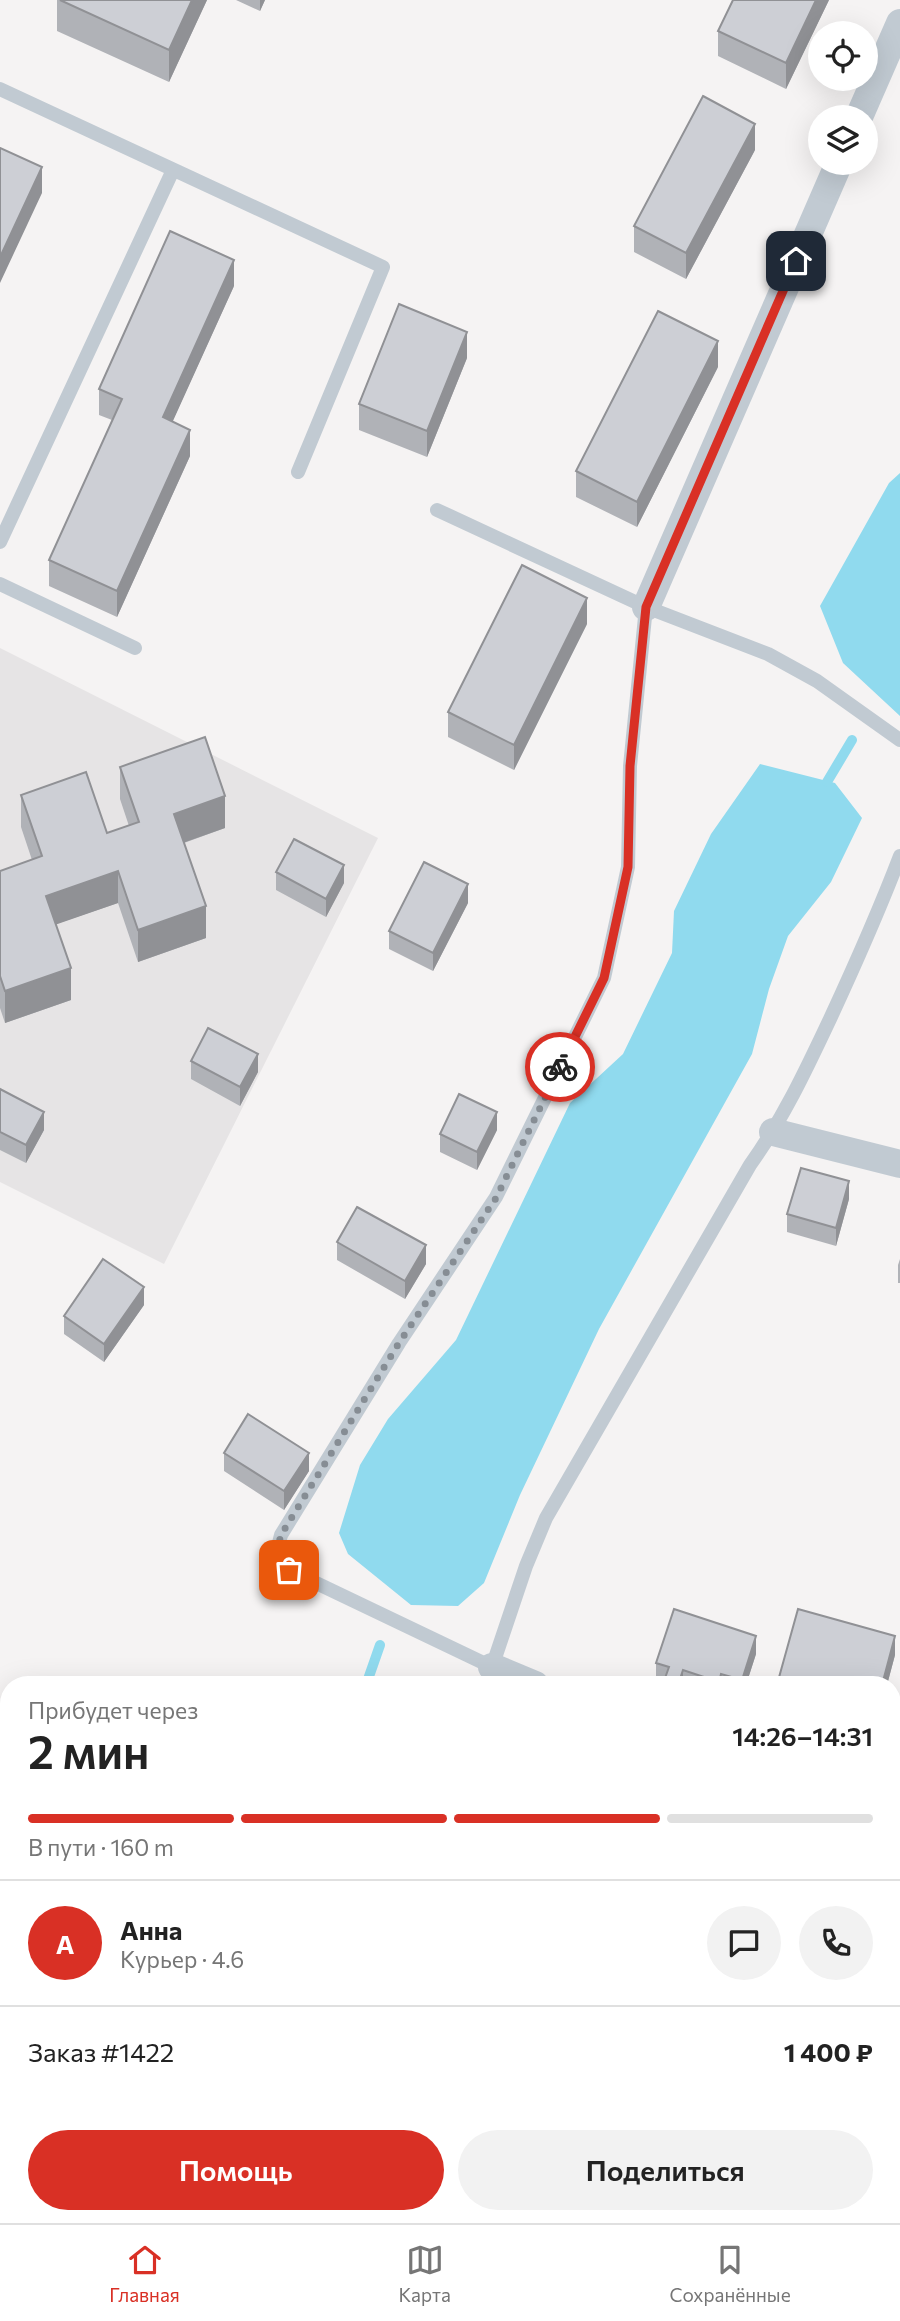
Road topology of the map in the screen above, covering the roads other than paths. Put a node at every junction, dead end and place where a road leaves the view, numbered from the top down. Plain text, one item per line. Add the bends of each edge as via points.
1 (900, 23) edge
2 (0, 89) edge
3 (864, 105) edge
4 (173, 170) junction
5 (834, 175) edge
6 (298, 472) dead end
7 (437, 510) dead end
8 (0, 542) edge
9 (0, 584) edge
10 (646, 607) junction
11 (135, 648) dead end
12 (900, 740) edge
13 (900, 856) edge
14 (773, 1132) junction
15 (900, 1164) edge
16 (489, 1676) edge

1 - 3 street
2 - 4 lane
4 - 6 lane via 383,267
4 - 8 lane
5 - 10 street
7 - 10 lane
9 - 11 lane
10 - 12 lane via 768,654 817,681
10 - 16 lane via 630,766 628,867 604,978 496,1198 399,1343 281,1535 275,1559
13 - 14 lane via 876,920
14 - 15 street
14 - 16 lane via 547,1518

